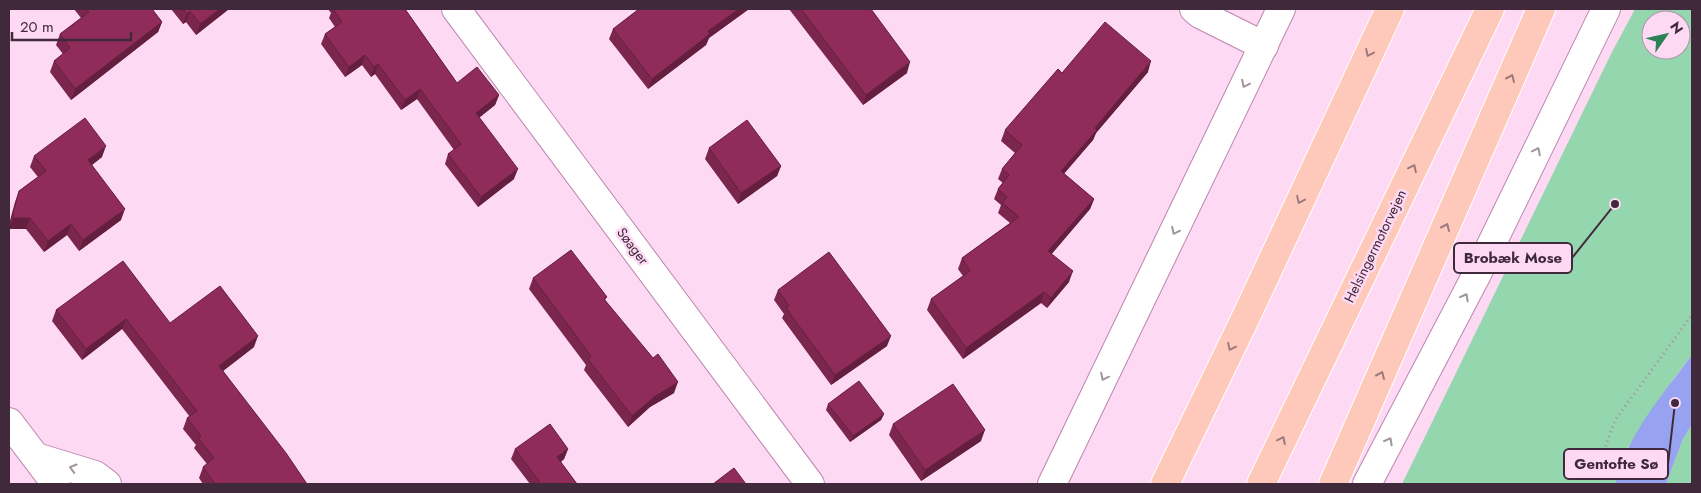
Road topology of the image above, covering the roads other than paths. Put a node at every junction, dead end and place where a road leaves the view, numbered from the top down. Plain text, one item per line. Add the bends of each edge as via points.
1 (456, 9) edge
2 (1194, 9) edge
3 (1281, 9) edge
4 (1390, 9) edge
5 (1490, 9) edge
6 (1541, 9) edge
7 (1606, 9) edge
8 (1264, 46) junction
9 (9, 422) edge
10 (36, 457) junction
11 (31, 484) edge
12 (56, 484) edge
13 (107, 484) edge
14 (810, 484) edge
15 (1052, 484) edge
16 (1165, 484) edge
17 (1261, 484) edge
18 (1333, 484) edge
19 (1367, 484) edge

1 - 14 street, Søager
2 - 8 street
3 - 8 street
4 -> 16 highway
17 -> 5 highway, Helsingørmotorvejen
18 -> 6 highway
19 -> 7 street via 1477,274
8 -> 15 street
9 - 10 street
10 - 11 street
10 - 12 street
13 -> 10 street via 95,475

